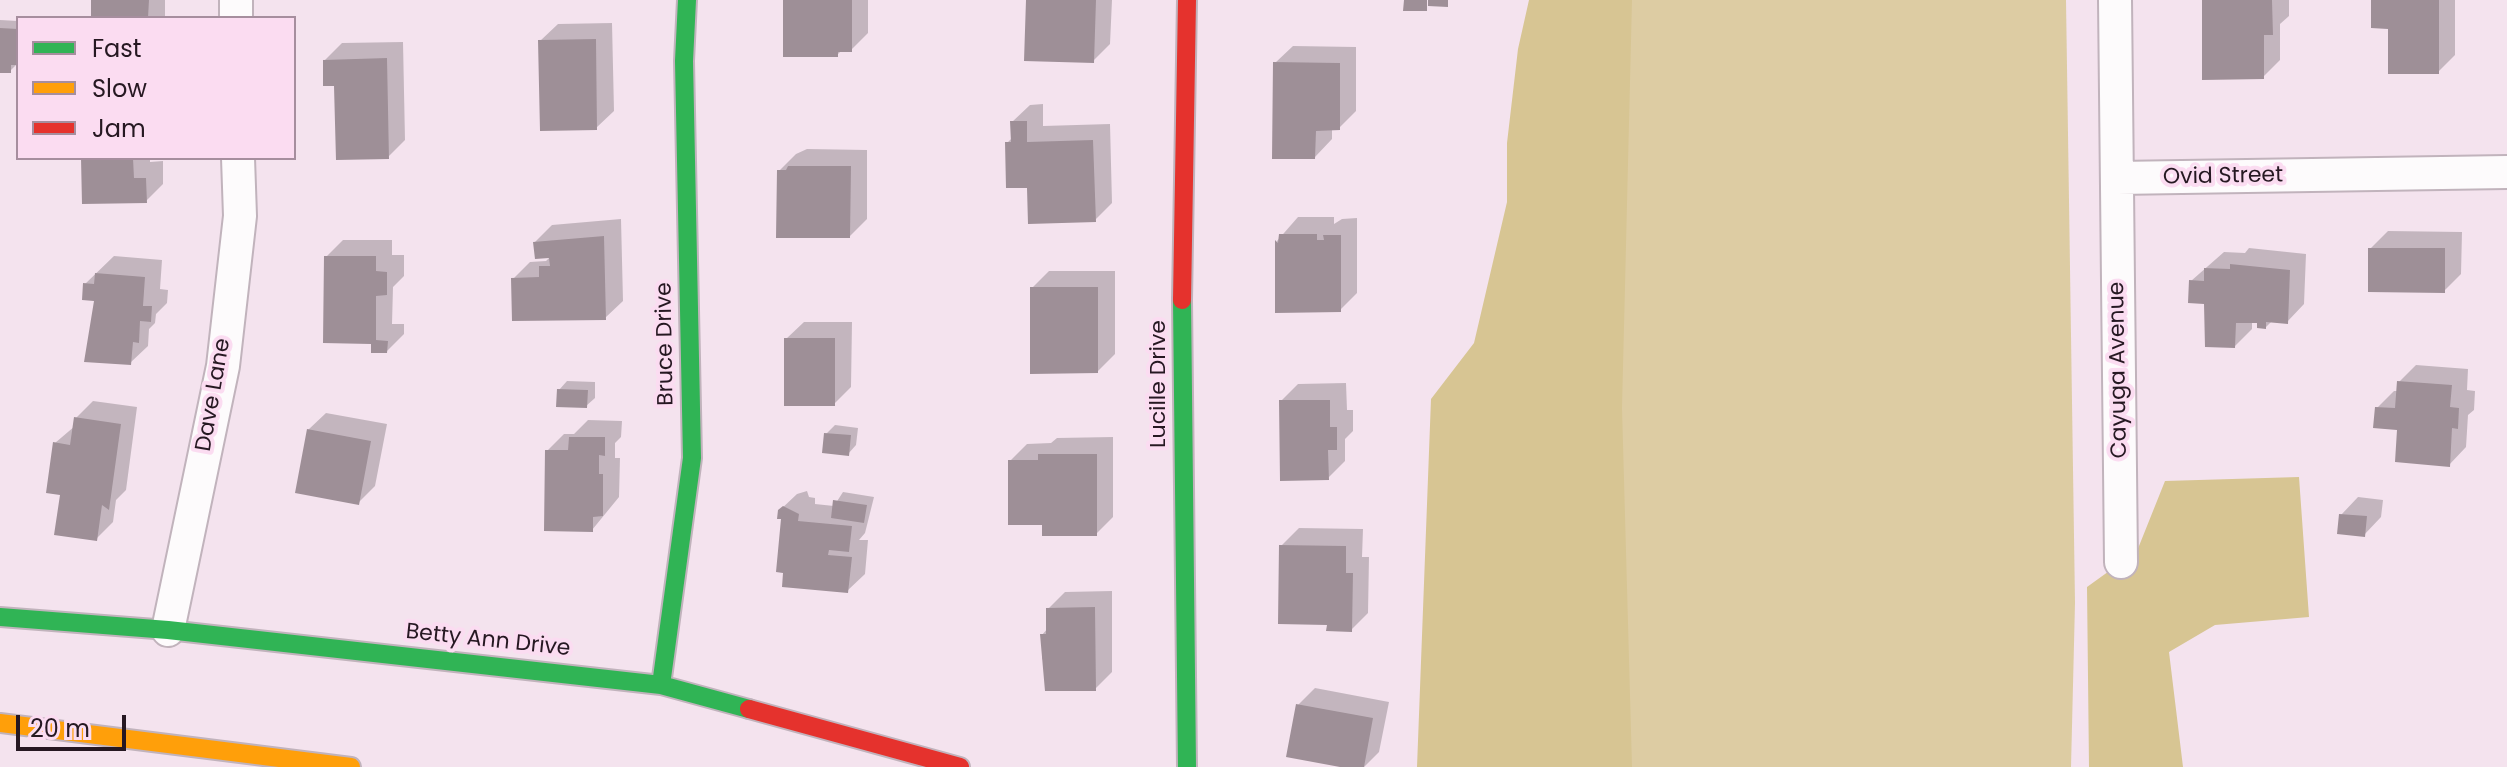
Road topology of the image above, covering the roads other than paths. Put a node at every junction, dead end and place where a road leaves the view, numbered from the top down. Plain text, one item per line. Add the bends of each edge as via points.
1 (687, 0) edge
2 (1187, 0) edge
3 (2115, 0) edge
4 (238, 160) edge
5 (2507, 172) edge
6 (2117, 178) junction
7 (2121, 562) dead end
8 (0, 617) edge
9 (168, 630) junction
10 (661, 685) junction
11 (0, 723) edge
12 (351, 767) edge
13 (960, 767) edge
14 (1187, 767) edge

1 - 10 main road, Bruce Drive via 692,458
2 - 14 main road, Lucille Drive via 1181,235
3 - 6 street
4 - 9 street, Dave Lane via 240,216 223,366
5 - 6 street, Ovid Street
6 - 7 street, Cayuga Avenue
8 - 9 main road, Betty Ann Drive
9 - 10 main road, Betty Ann Drive
10 - 13 main road, Betty Ann Drive
11 - 12 main road

